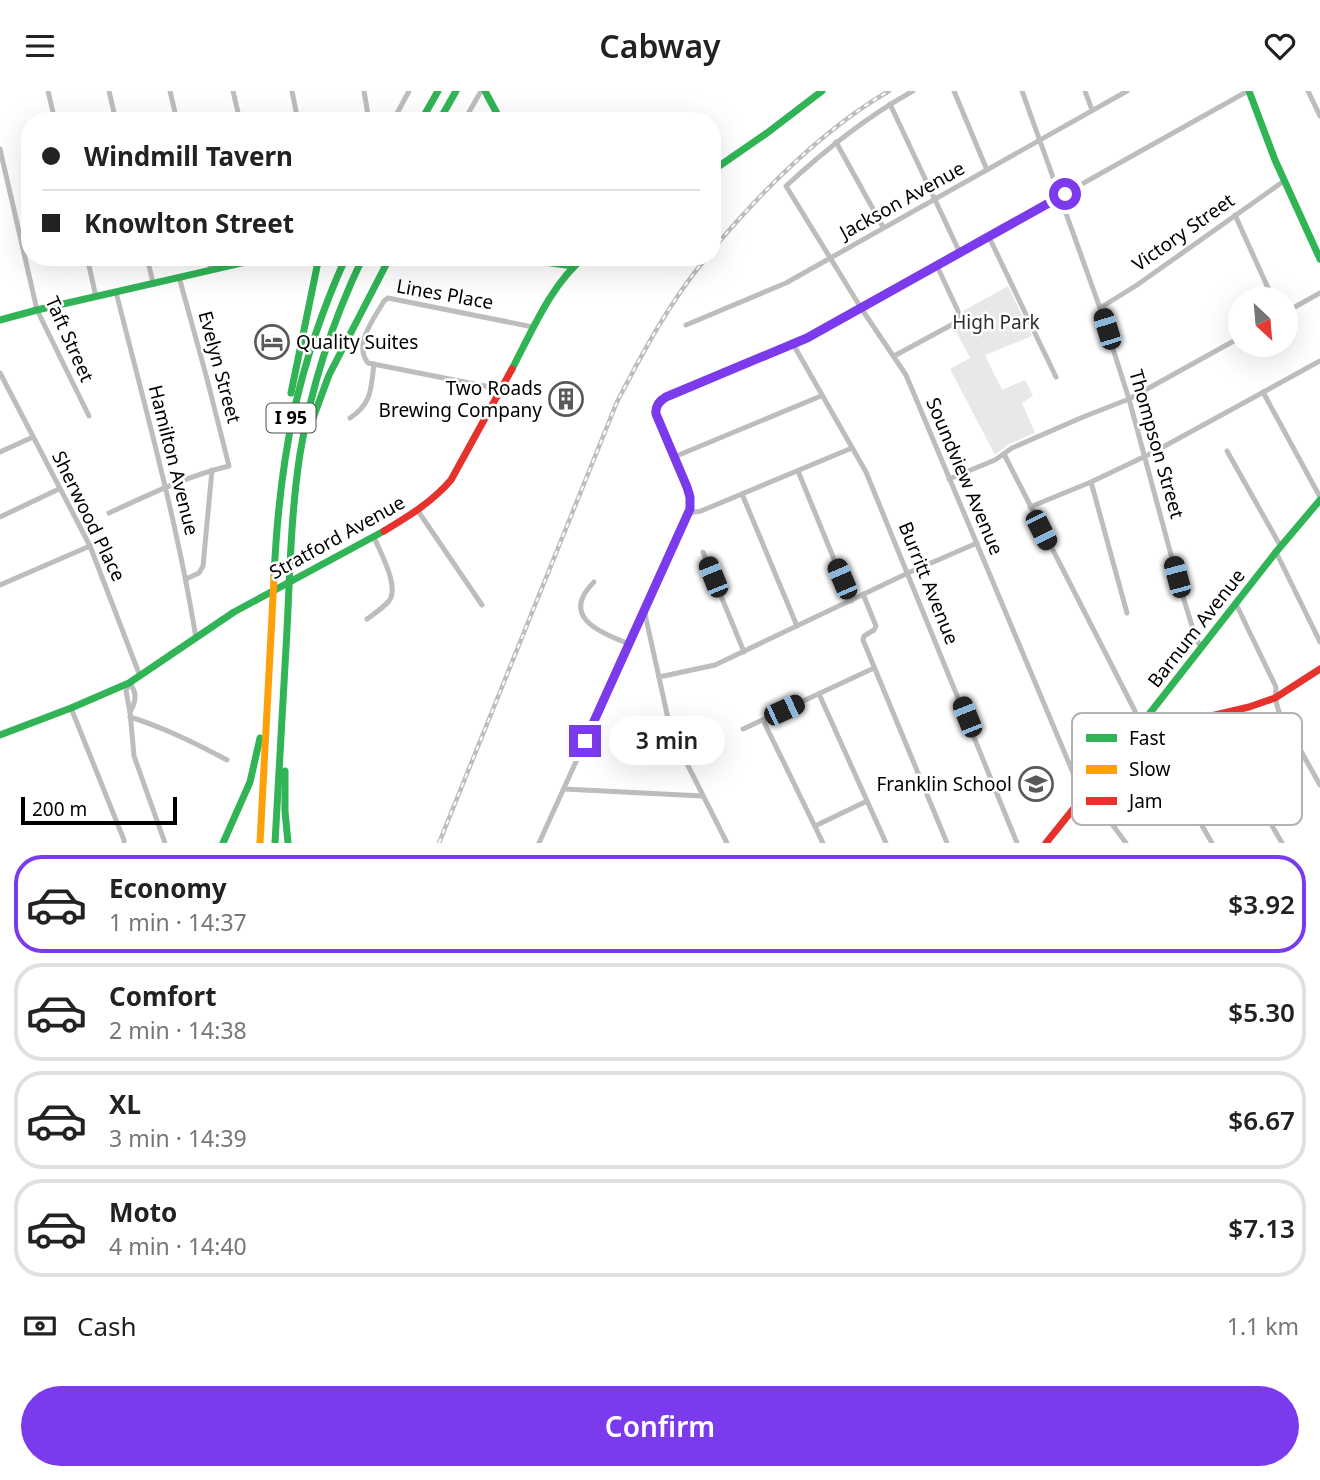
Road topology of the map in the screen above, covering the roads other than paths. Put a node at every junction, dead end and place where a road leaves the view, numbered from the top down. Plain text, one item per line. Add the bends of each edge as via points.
1 (48, 91) edge
2 (109, 91) edge
3 (170, 91) edge
4 (233, 91) edge
5 (292, 91) edge
6 (364, 91) edge
7 (409, 91) edge
8 (438, 91) edge
9 (456, 91) edge
10 (483, 91) edge
11 (822, 91) edge
12 (913, 91) edge
13 (954, 91) edge
14 (1022, 91) edge
15 (1085, 91) edge
16 (1127, 91) edge
17 (1249, 91) edge
18 (1308, 91) edge
19 (890, 104) junction
20 (1092, 110) junction
21 (53, 112) edge
22 (114, 112) edge
23 (175, 112) edge
24 (238, 112) edge
25 (296, 112) edge
26 (368, 112) edge
27 (398, 112) edge
28 (426, 112) edge
29 (444, 112) edge
30 (470, 112) edge
31 (496, 112) edge
32 (1320, 116) edge
33 (1039, 140) junction
34 (836, 142) junction
35 (0, 149) edge
36 (721, 165) edge
37 (987, 170) junction
38 (1284, 181) junction
39 (1060, 197) junction
40 (934, 199) junction
41 (1235, 215) junction
42 (883, 227) junction
43 (989, 237) junction
44 (21, 240) edge
45 (960, 253) junction
46 (831, 257) junction
47 (1320, 258) edge
48 (27, 266) edge
49 (89, 266) edge
50 (149, 266) edge
51 (210, 266) edge
52 (225, 266) edge
53 (317, 266) edge
54 (342, 266) edge
55 (359, 266) edge
56 (385, 266) edge
57 (570, 266) edge
58 (937, 266) junction
59 (211, 269) junction
60 (179, 277) junction
61 (153, 283) junction
62 (1268, 287) edge
63 (116, 292) junction
64 (1320, 293) edge
65 (96, 297) junction
66 (1298, 305) edge
67 (862, 307) junction
68 (1100, 308) junction
69 (37, 310) junction
70 (0, 320) edge
71 (686, 325) dead end
72 (533, 327) junction
73 (793, 344) junction
74 (1228, 344) edge
75 (894, 356) junction
76 (1320, 361) edge
77 (374, 364) junction
78 (0, 373) edge
79 (1056, 377) dead end
80 (3, 385) edge
81 (500, 389) junction
82 (1263, 392) junction
83 (821, 396) junction
84 (1129, 399) junction
85 (89, 416) dead end
86 (350, 418) dead end
87 (33, 437) junction
88 (852, 448) junction
89 (1227, 451) dead end
90 (0, 452) edge
91 (1004, 454) junction
92 (1145, 456) junction
93 (674, 457) junction
94 (282, 467) junction
95 (212, 470) junction
96 (797, 471) junction
97 (297, 474) junction
98 (950, 479) junction
99 (1091, 482) junction
100 (166, 487) junction
101 (59, 489) junction
102 (742, 494) junction
103 (1320, 498) edge
104 (1030, 507) junction
105 (418, 511) junction
106 (108, 513) dead end
107 (689, 513) junction
108 (0, 517) edge
109 (374, 537) junction
110 (977, 544) junction
111 (90, 545) junction
112 (1278, 550) junction
113 (703, 552) dead end
114 (908, 573) junction
115 (186, 579) junction
116 (594, 582) dead end
117 (0, 585) edge
118 (863, 594) junction
119 (850, 601) junction
120 (1236, 604) junction
121 (482, 605) dead end
122 (644, 612) junction
123 (1127, 613) dead end
124 (367, 619) dead end
125 (797, 626) junction
126 (196, 638) junction
127 (1320, 642) edge
128 (629, 644) junction
129 (1201, 647) junction
130 (744, 652) junction
131 (874, 668) junction
132 (1320, 669) edge
133 (140, 676) junction
134 (659, 677) junction
135 (269, 678) junction
136 (129, 683) junction
137 (284, 684) junction
138 (819, 694) junction
139 (1275, 698) junction
140 (71, 708) junction
141 (1136, 713) edge
142 (1150, 713) edge
143 (1227, 713) edge
144 (1280, 713) edge
145 (130, 715) junction
146 (763, 720) junction
147 (743, 729) dead end
148 (0, 735) edge
149 (1302, 753) edge
150 (227, 759) dead end
151 (1072, 770) edge
152 (1320, 785) edge
153 (564, 789) junction
154 (702, 796) junction
155 (867, 801) junction
156 (1072, 810) edge
157 (1113, 825) edge
158 (1202, 825) edge
159 (1272, 825) edge
160 (815, 826) junction
161 (124, 843) edge
162 (165, 843) edge
163 (223, 843) edge
164 (260, 843) edge
165 (275, 843) edge
166 (288, 843) edge
167 (538, 843) edge
168 (727, 843) edge
169 (823, 843) edge
170 (886, 843) edge
171 (947, 843) edge
172 (1017, 843) edge
173 (1046, 843) edge
174 (1126, 843) edge
175 (1212, 843) edge
176 (1282, 843) edge

1 - 21 street
2 - 22 street
3 - 23 street
4 - 24 street
5 - 25 street
6 - 26 street
7 - 27 street
8 - 28 main road
9 - 29 main road
10 - 30 street
10 - 31 main road
11 - 36 main road
12 - 19 street
13 - 37 street
14 - 33 street, Thompson Street
15 - 20 street
16 - 20 street, Jackson Avenue
17 - 38 main road
17 - 39 street
18 - 32 street
19 - 34 street
19 - 40 street
20 - 33 street, Jackson Avenue
33 - 37 street, Jackson Avenue
33 - 39 street, Thompson Street
34 - 42 street
34 - 46 street, Soundview Avenue via 786,186
35 - 44 street, Taft Street
37 - 40 street, Jackson Avenue
38 - 41 street, Victory Street
38 - 47 main road
39 - 43 street
39 - 68 street, Thompson Street
40 - 42 street, Jackson Avenue
40 - 45 street
41 - 62 street
41 - 68 street, Victory Street
42 - 46 street, Jackson Avenue
43 - 45 street
43 - 79 street
45 - 58 street
46 - 67 street, Soundview Avenue
46 - 71 street, Jackson Avenue via 786,283
48 - 69 street, Taft Street
49 - 65 street
50 - 61 street
51 - 59 street
52 - 59 main road
53 - 94 main road via 286,420
54 - 94 main road, I 95 via 303,369
55 - 97 main road, I 95 via 320,368
56 - 97 main road via 321,394
57 - 72 main road, Stratford Avenue
58 - 67 street
58 - 75 street via 958,318
59 - 60 main road
60 - 61 main road
60 - 95 street, Evelyn Street via 229,466
61 - 63 main road
63 - 65 main road
63 - 100 street, Hamilton Avenue
64 - 66 street
65 - 69 main road
67 - 73 street
67 - 75 street, Soundview Avenue
68 - 84 street, Thompson Street
69 - 70 main road
69 - 85 street, Taft Street
72 - 77 street, Lines Place via 388,298 362,342 365,358
72 - 81 main road, Stratford Avenue
73 - 83 street, Burritt Avenue
73 - 93 street via 660,401 657,418
74 - 84 street
75 - 98 street, Soundview Avenue
76 - 82 street
77 - 81 street
77 - 86 street via 366,404
78 - 80 street, Sherwood Place
80 - 87 street, Sherwood Place
81 - 105 main road, Stratford Avenue via 452,479
82 - 92 street
82 - 103 street
83 - 88 street, Burritt Avenue
83 - 93 street
84 - 91 street
84 - 92 street, Thompson Street
87 - 90 street
87 - 101 street, Sherwood Place
88 - 96 street
88 - 114 street, Burritt Avenue
89 - 112 street
91 - 98 street
91 - 104 street
92 - 99 street
92 - 129 street, Thompson Street
93 - 107 street via 689,494
94 - 135 main road, I 95
95 - 100 street
95 - 115 street via 204,566
96 - 102 street
96 - 119 street
97 - 137 main road, I 95
98 - 110 street, Soundview Avenue
99 - 104 street
99 - 123 street
100 - 106 street
100 - 115 street, Hamilton Avenue
101 - 108 street
101 - 111 street, Sherwood Place
102 - 107 street
102 - 125 street
103 - 112 main road, Barnum Avenue
104 - 141 street
105 - 109 main road, Stratford Avenue
105 - 121 street
107 - 122 street
109 - 124 street via 393,590 391,599
109 - 126 main road, Stratford Avenue
110 - 114 street
110 - 151 street, Soundview Avenue
111 - 117 street
111 - 133 street, Sherwood Place
112 - 120 main road, Barnum Avenue
112 - 127 street
113 - 130 street
114 - 118 street
114 - 172 street, Burritt Avenue
115 - 126 street, Hamilton Avenue
116 - 128 street via 581,600 584,619
118 - 119 street
118 - 131 street via 876,623 863,639
119 - 125 street
120 - 129 main road, Barnum Avenue
120 - 139 street via 1276,687
122 - 128 street
122 - 134 street
125 - 130 street
126 - 133 main road, Stratford Avenue
128 - 153 street
129 - 142 main road, Barnum Avenue
130 - 134 street via 715,665
131 - 138 street
131 - 171 street
132 - 139 main road
133 - 136 main road, Stratford Avenue
134 - 154 street via 671,732
135 - 163 main road via 255,766
135 - 164 main road, I 95
136 - 140 main road, Stratford Avenue
136 - 145 street via 136,697
137 - 165 main road, I 95
137 - 166 main road
138 - 146 street
138 - 155 street
139 - 143 main road
139 - 144 street
140 - 148 main road, Stratford Avenue
140 - 161 street
145 - 150 street
145 - 162 street via 136,765
146 - 147 street
146 - 160 street
149 - 152 street
153 - 154 street
153 - 167 street
154 - 168 street
155 - 160 street
155 - 170 street
156 - 173 main road, Barnum Avenue
157 - 174 street, Soundview Avenue
158 - 175 street
159 - 176 street
160 - 169 street

